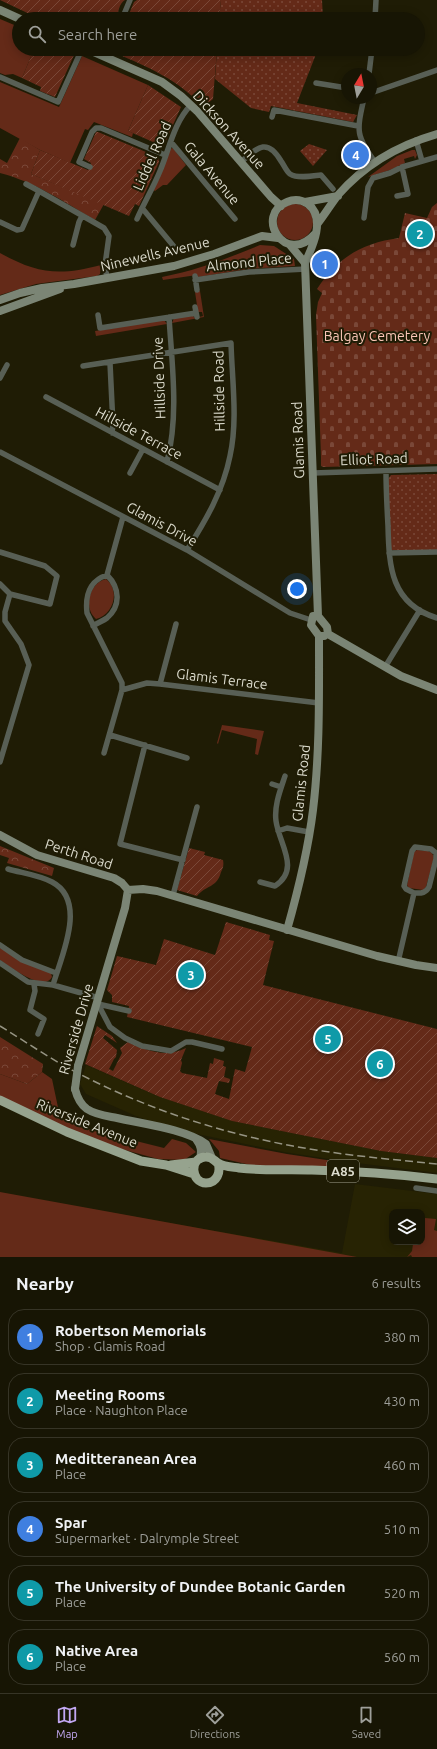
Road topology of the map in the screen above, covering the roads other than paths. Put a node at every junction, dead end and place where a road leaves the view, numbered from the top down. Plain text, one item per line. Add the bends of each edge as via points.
1 (130, 0) edge
2 (376, 0) edge
3 (0, 10) edge
4 (125, 12) edge
5 (375, 12) edge
6 (12, 15) edge
7 (79, 56) edge
8 (112, 56) edge
9 (371, 56) edge
10 (370, 68) edge
11 (437, 70) edge
12 (0, 77) edge
13 (316, 83) dead end
14 (341, 87) edge
15 (377, 91) edge
16 (363, 104) edge
17 (191, 105) junction
18 (272, 117) dead end
19 (358, 126) junction
20 (437, 134) edge
21 (416, 140) junction
22 (171, 142) junction
23 (165, 155) junction
24 (437, 157) edge
25 (422, 161) junction
26 (241, 162) junction
27 (375, 162) junction
28 (90, 167) dead end
29 (402, 167) junction
30 (26, 184) dead end
31 (39, 191) junction
32 (335, 192) junction
33 (397, 196) dead end
34 (305, 202) junction
35 (280, 206) junction
36 (142, 208) junction
37 (82, 216) junction
38 (364, 218) dead end
39 (137, 219) dead end
40 (235, 219) dead end
41 (0, 222) edge
42 (318, 223) junction
43 (273, 224) junction
44 (315, 234) junction
45 (262, 236) junction
46 (278, 238) junction
47 (73, 245) dead end
48 (290, 245) junction
49 (176, 249) dead end
50 (306, 266) junction
51 (107, 278) junction
52 (74, 284) junction
53 (197, 290) dead end
54 (0, 300) edge
55 (0, 310) edge
56 (196, 312) dead end
57 (98, 315) dead end
58 (169, 317) junction
59 (171, 352) junction
60 (110, 363) junction
61 (7, 365) dead end
62 (82, 366) dead end
63 (0, 378) edge
64 (46, 397) dead end
65 (112, 433) junction
66 (143, 449) junction
67 (0, 452) edge
68 (167, 462) junction
69 (437, 469) edge
70 (386, 471) junction
71 (313, 472) junction
72 (130, 474) dead end
73 (220, 490) junction
74 (123, 517) junction
75 (187, 550) junction
76 (0, 552) edge
77 (437, 552) edge
78 (389, 554) junction
79 (107, 576) junction
80 (0, 584) edge
81 (10, 594) junction
82 (420, 610) junction
83 (314, 618) junction
84 (437, 618) edge
85 (176, 624) dead end
86 (93, 626) junction
87 (328, 634) junction
88 (319, 636) junction
89 (385, 667) junction
90 (160, 684) junction
91 (122, 690) junction
92 (437, 690) edge
93 (319, 703) junction
94 (110, 735) junction
95 (145, 745) junction
96 (104, 753) dead end
97 (187, 758) dead end
98 (0, 762) edge
99 (285, 776) dead end
100 (272, 784) dead end
101 (282, 787) junction
102 (197, 807) dead end
103 (278, 831) junction
104 (309, 832) junction
105 (0, 835) edge
106 (183, 860) junction
107 (8, 869) dead end
108 (260, 882) dead end
109 (128, 890) junction
110 (414, 893) junction
111 (173, 896) junction
112 (287, 930) junction
113 (0, 945) edge
114 (398, 962) junction
115 (0, 963) edge
116 (437, 968) edge
117 (56, 973) junction
118 (34, 984) junction
119 (53, 985) junction
120 (98, 1001) junction
121 (129, 1011) dead end
122 (38, 1034) dead end
123 (222, 1049) dead end
124 (0, 1100) edge
125 (196, 1138) junction
126 (198, 1160) junction
127 (215, 1161) junction
128 (166, 1165) junction
129 (248, 1169) junction
130 (194, 1174) junction
131 (218, 1176) junction
132 (437, 1179) edge
133 (416, 1188) dead end
134 (437, 1191) edge

1 - 4 street
2 - 5 street
3 - 6 street
7 - 12 street via 58,102
8 - 17 street, Dickson Avenue via 162,82
9 - 10 street
11 - 15 street
13 - 14 street
16 - 19 street
17 - 22 street, Liddel Road via 183,114
17 - 26 street, Dickson Avenue
18 - 19 street via 274,110
19 - 27 street via 360,139
20 - 21 street, Glamis Road
21 - 25 street
21 - 27 street, Glamis Road
22 - 23 street, Liddel Road
22 - 40 street, Gala Avenue
23 - 28 street via 96,128 78,162
23 - 36 street, Liddel Road
24 - 25 street
25 - 29 street
26 - 32 street via 256,149 270,147 291,174 321,175
26 - 35 street, Dickson Avenue
27 - 32 street, Glamis Road
29 - 33 street via 408,194
29 - 38 street via 378,175 370,182
30 - 31 street
31 - 37 street
31 - 41 street via 22,229 17,230
32 - 34 street
32 - 42 street, Glamis Road
34 - 35 street via 288,201
34 - 42 street via 312,208
35 - 43 street
36 - 39 street, Liddel Road
36 - 49 street
37 - 47 street
37 - 51 street via 108,232 105,265
42 - 44 street, Glamis Road
43 - 45 street, Ninewells Avenue
43 - 46 street
44 - 48 street via 300,245
44 - 50 street, Glamis Road
45 - 46 street, Ninewells Avenue
45 - 51 street, Ninewells Avenue via 174,266
46 - 48 street
48 - 50 street
50 - 53 street, Almond Place via 195,278
50 - 71 street, Glamis Road
51 - 52 street, Ninewells Avenue
52 - 54 street, Ninewells Avenue via 20,293
52 - 55 street, Ninewells Avenue
56 - 58 street, Hillside Drive
57 - 58 street, Hillside Drive via 100,328
58 - 59 street, Hillside Drive
59 - 60 street, Hillside Road
59 - 68 street, Hillside Drive via 174,416
59 - 73 street, Hillside Road via 230,343 234,424 231,455
60 - 62 street, Hillside Road
60 - 65 street
61 - 63 street
64 - 65 street, Hillside Terrace
65 - 66 street, Hillside Terrace
66 - 68 street, Hillside Terrace
66 - 72 street
67 - 74 street, Glamis Drive
68 - 73 street, Hillside Terrace
69 - 70 street, Elliot Road
70 - 71 street, Elliot Road
70 - 78 street
71 - 83 street, Glamis Road
73 - 75 street, Hillside Road via 209,515
74 - 75 street, Glamis Drive
74 - 79 street
75 - 83 street, Glamis Drive via 290,613
76 - 81 street via 45,566 57,576 50,604
77 - 78 street
78 - 82 street via 394,579 400,592
79 - 86 street via 99,578 88,593 87,613
79 - 86 street via 114,582 117,601 107,618
80 - 81 street
81 - 98 street via 5,621 21,644 29,665
82 - 84 street
82 - 89 street
83 - 87 street, Glamis Road via 327,627
83 - 88 street, Glamis Road via 310,625
85 - 90 street via 177,632
86 - 91 street via 122,683
87 - 88 street
87 - 89 street
88 - 93 street, Glamis Road
89 - 92 street
90 - 91 street, Glamis Terrace via 147,683
90 - 93 street, Glamis Terrace
91 - 94 street
93 - 104 street, Glamis Road via 317,771
94 - 95 street
94 - 96 street
95 - 97 street
95 - 106 street via 120,844
99 - 101 street
100 - 101 street
101 - 103 street via 276,812
102 - 106 street
103 - 104 street via 287,828
103 - 108 street via 288,864 282,882 275,886
104 - 112 street, Glamis Road
105 - 109 street, Perth Road via 37,855 114,878
106 - 111 street
107 - 117 street via 52,882 62,889 68,903 71,928
109 - 111 street via 143,889
109 - 120 street, Riverside Drive
110 - 110 street via 406,890 404,886 412,851 415,847 431,849 436,853 436,859 429,887 422,894
110 - 114 street
111 - 112 street
112 - 114 street
113 - 117 street via 22,960
114 - 116 street
115 - 118 street
117 - 119 street
118 - 119 street
118 - 122 street via 35,991 30,1010 44,1019
119 - 120 street
120 - 121 street
120 - 123 street via 110,1027 142,1046 171,1051 186,1042 192,1042
120 - 125 street, Riverside Drive, bridge via 78,1066 74,1089 79,1101 87,1109 99,1114
124 - 128 main road, Riverside Avenue via 74,1135 141,1160
125 - 126 street via 201,1145
125 - 127 street, Riverside Drive via 206,1144
126 - 127 main road via 206,1157
126 - 128 main road, Riverside Avenue
126 - 130 main road via 194,1165
127 - 129 main road, A85 via 229,1167
127 - 131 main road
128 - 130 main road, Riverside Avenue
129 - 131 main road, A85
129 - 132 main road, A85 via 330,1170
130 - 131 main road via 205,1183 212,1182
133 - 134 street

